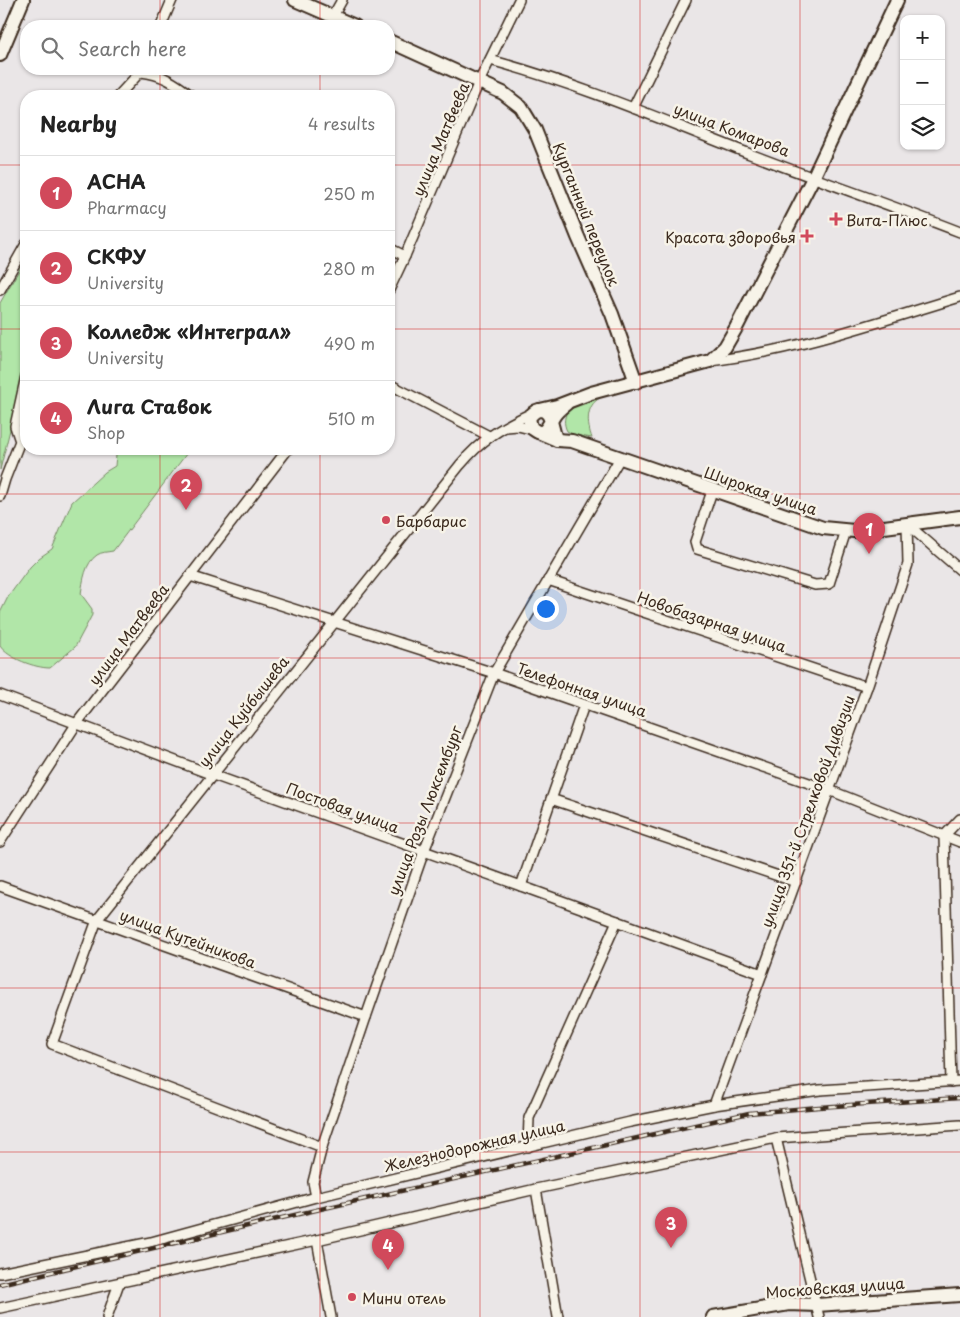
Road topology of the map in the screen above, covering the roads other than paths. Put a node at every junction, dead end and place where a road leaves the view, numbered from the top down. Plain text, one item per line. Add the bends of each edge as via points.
1 (23, 0) edge
2 (172, 0) edge
3 (294, 0) edge
4 (342, 0) edge
5 (519, 0) edge
6 (686, 0) edge
7 (897, 0) edge
8 (333, 16) junction
9 (164, 20) edge
10 (342, 20) edge
11 (395, 44) edge
12 (0, 55) edge
13 (490, 60) junction
14 (137, 75) edge
15 (158, 75) edge
16 (479, 82) junction
17 (124, 90) edge
18 (184, 90) edge
19 (633, 108) junction
20 (812, 178) junction
21 (960, 232) edge
22 (395, 251) edge
23 (20, 255) edge
24 (405, 256) junction
25 (395, 277) edge
26 (0, 290) edge
27 (960, 297) edge
28 (710, 361) junction
29 (636, 382) junction
30 (395, 387) edge
31 (570, 401) junction
32 (20, 403) edge
33 (537, 411) junction
34 (551, 422) junction
35 (506, 427) junction
36 (536, 431) junction
37 (490, 436) junction
38 (557, 440) junction
39 (20, 441) edge
40 (20, 441) edge
41 (283, 455) edge
42 (620, 458) junction
43 (712, 491) junction
44 (0, 496) edge
45 (960, 517) edge
46 (907, 524) junction
47 (846, 531) junction
48 (960, 570) edge
49 (190, 576) junction
50 (548, 580) junction
51 (333, 623) junction
52 (494, 673) junction
53 (867, 687) junction
54 (0, 695) edge
55 (584, 705) junction
56 (77, 723) junction
57 (213, 775) junction
58 (829, 790) junction
59 (551, 799) junction
60 (960, 819) edge
61 (944, 836) junction
62 (0, 842) edge
63 (960, 842) edge
64 (424, 851) junction
65 (796, 882) junction
66 (0, 886) edge
67 (521, 886) junction
68 (97, 920) junction
69 (617, 921) junction
70 (762, 974) junction
71 (366, 1018) junction
72 (955, 1082) edge
73 (714, 1105) junction
74 (960, 1126) edge
75 (776, 1138) junction
76 (322, 1147) junction
77 (528, 1147) junction
78 (536, 1189) junction
79 (316, 1196) junction
80 (317, 1240) junction
81 (0, 1273) edge
82 (119, 1283) junction
83 (960, 1295) edge
84 (0, 1308) edge
85 (818, 1311) edge
86 (107, 1317) edge
87 (331, 1317) edge
88 (558, 1317) edge
89 (713, 1317) edge

1 - 12 main road
2 - 9 street
3 - 8 main road
4 - 8 street
5 - 13 street, улица Матвеева
6 - 19 street
7 - 20 main road
8 - 10 main road
11 - 16 main road
13 - 16 street, улица Матвеева
13 - 19 street, улица Комарова
14 - 17 street
15 - 18 street
16 - 24 street, улица Матвеева
16 - 29 main road, Курганный переулок via 514,101 536,130 612,314
19 - 20 street, улица Комарова
20 - 21 street, улица Комарова
20 - 28 main road via 736,328 725,347
22 - 24 street
23 - 26 street
24 - 25 street, улица Матвеева
27 - 28 street via 835,334 744,357
28 - 29 main road
29 - 31 main road, улица Куйбышева
30 - 37 street
31 - 33 main road, улица Куйбышева
31 - 34 main road, улица Куйбышева
32 - 39 street via 15,426
33 - 34 main road via 548,414
33 - 35 street, улица Куйбышева
33 - 36 main road via 530,418 531,427
34 - 36 main road, улица Куйбышева via 546,430
34 - 38 main road
35 - 36 street via 518,426
35 - 37 street, улица Куйбышева
36 - 38 main road, Широкая улица
37 - 51 street, улица Куйбышева via 460,465
38 - 42 main road, Широкая улица via 572,441
40 - 44 street
41 - 49 street, улица Матвеева
42 - 43 main road, Широкая улица
42 - 50 street, улица Розы Люксембург
43 - 47 main road, Широкая улица via 823,528
43 - 47 street via 695,542 697,549 815,585 829,584
45 - 46 main road, Широкая улица
46 - 47 main road, Широкая улица
46 - 48 street
46 - 53 street, улица 351-й Стрелковой Дивизии via 908,564
49 - 51 street, Телефонная улица
49 - 56 street, улица Матвеева
50 - 52 street, улица Розы Люксембург
50 - 53 street, Новобазарная улица
51 - 52 street, Телефонная улица
51 - 57 street, улица Куйбышева
52 - 55 street, Телефонная улица
52 - 64 street, улица Розы Люксембург
53 - 58 street, улица 351-й Стрелковой Дивизии
54 - 56 street, Постовая улица
55 - 58 street, Телефонная улица
55 - 59 street
56 - 57 street, Постовая улица
56 - 62 street, улица Матвеева
57 - 64 street, Постовая улица
57 - 68 street, улица Куйбышева
58 - 61 street, Телефонная улица
58 - 65 street, улица 351-й Стрелковой Дивизии
59 - 65 street
59 - 67 street
60 - 61 street
61 - 63 street, Телефонная улица
61 - 72 street
64 - 67 street, Постовая улица
64 - 71 street, улица Розы Люксембург
65 - 70 street, улица 351-й Стрелковой Дивизии
66 - 68 street, улица Кутейникова
67 - 69 street, Постовая улица
68 - 71 street, улица Кутейникова
68 - 76 street, улица Куйбышева via 52,1044
69 - 70 street, Постовая улица
69 - 77 street via 529,1118
70 - 73 street, улица 351-й Стрелковой Дивизии
71 - 76 street, улица Розы Люксембург
72 - 73 street, Железнодорожная улица via 820,1090
73 - 77 street, Железнодорожная улица
74 - 75 street
75 - 78 street
75 - 85 street
76 - 79 street, улица Розы Люксембург via 313,1182
77 - 79 street, Железнодорожная улица
78 - 80 street
78 - 88 street
79 - 81 street, Железнодорожная улица via 151,1242
80 - 82 street
80 - 87 street
82 - 84 street
82 - 86 street
83 - 85 main road, Московская улица
85 - 89 main road, Московская улица via 789,1304

